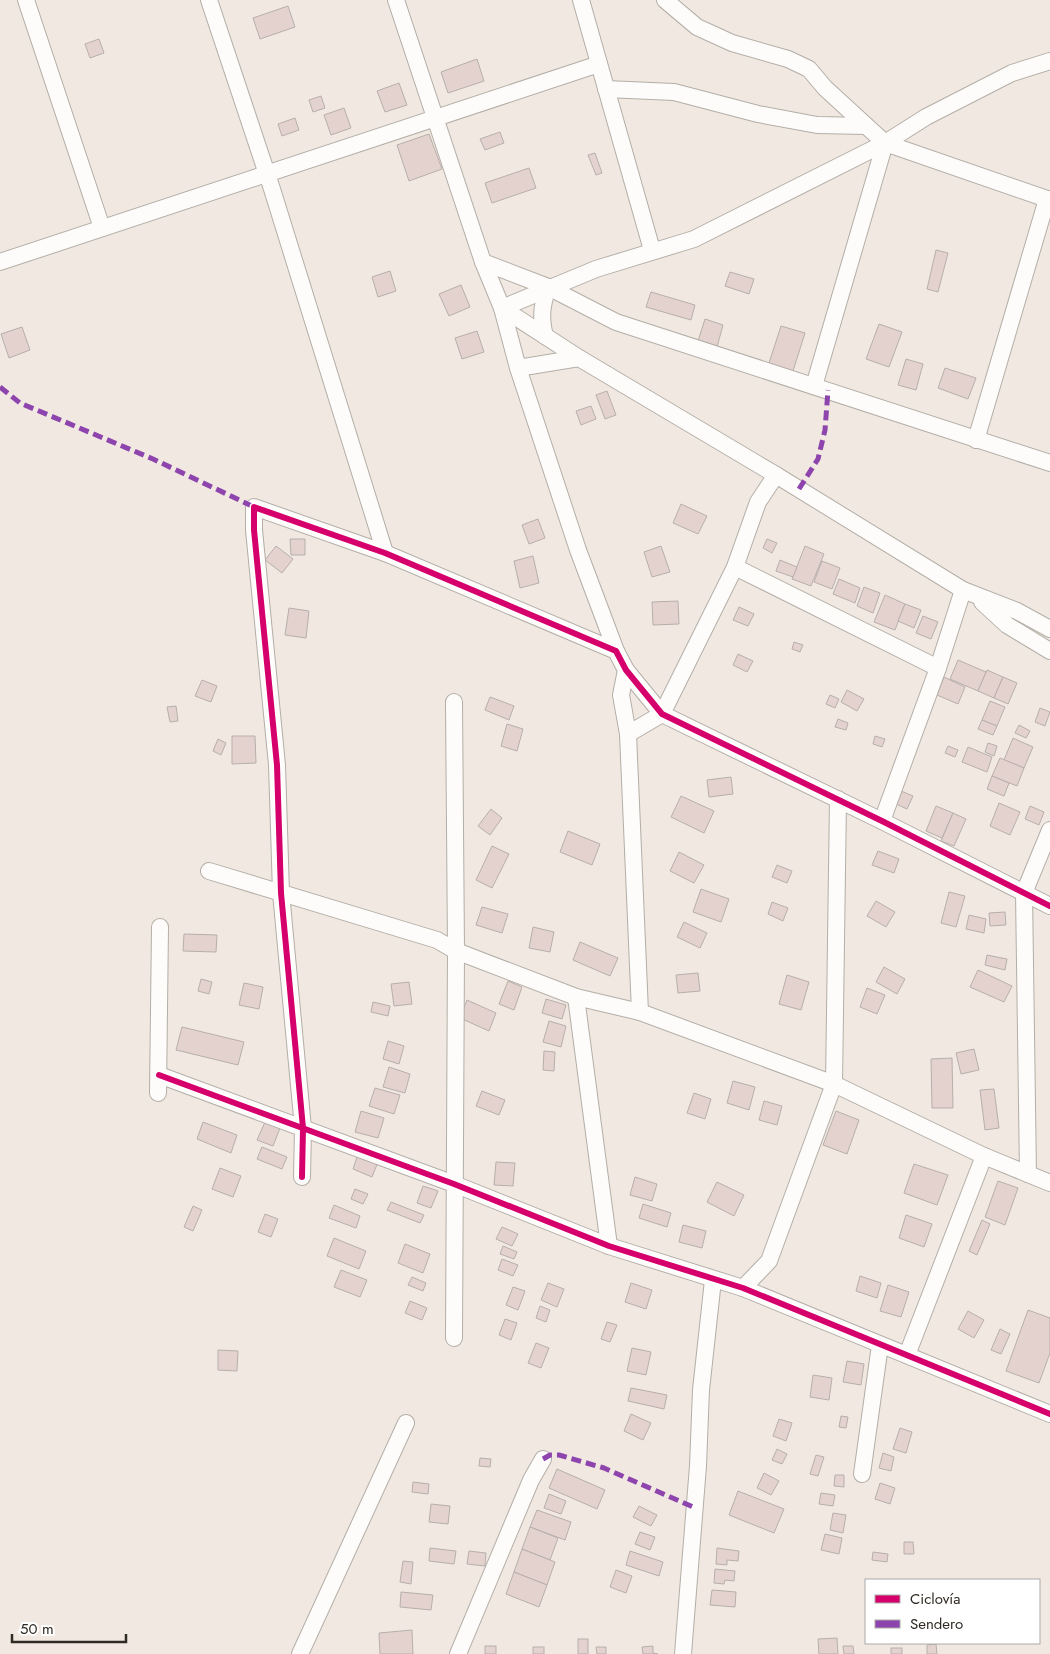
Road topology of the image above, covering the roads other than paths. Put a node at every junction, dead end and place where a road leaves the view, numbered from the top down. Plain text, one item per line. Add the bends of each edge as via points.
1 (26, 0) edge
2 (209, 0) edge
3 (396, 0) edge
4 (581, 0) edge
5 (665, 0) edge
6 (1050, 61) edge
7 (599, 64) junction
8 (606, 89) junction
9 (436, 118) junction
10 (866, 126) junction
11 (885, 143) junction
12 (267, 173) junction
13 (1048, 199) edge
14 (102, 228) junction
15 (652, 250) junction
16 (0, 262) edge
17 (483, 262) junction
18 (548, 287) junction
19 (502, 308) junction
20 (545, 336) junction
21 (579, 358) junction
22 (518, 368) junction
23 (814, 386) junction
24 (976, 440) junction
25 (1050, 463) edge
26 (776, 476) junction
27 (385, 553) junction
28 (735, 567) junction
29 (970, 593) junction
30 (1050, 629) edge
31 (616, 651) junction
32 (1050, 651) edge
33 (938, 668) junction
34 (626, 670) junction
35 (454, 702) dead end
36 (662, 714) junction
37 (628, 734) junction
38 (838, 800) junction
39 (882, 821) junction
40 (1050, 830) edge
41 (209, 871) dead end
42 (281, 893) junction
43 (1024, 893) junction
44 (1050, 906) edge
45 (160, 927) dead end
46 (456, 951) junction
47 (576, 997) junction
48 (640, 1012) junction
49 (159, 1075) junction
50 (834, 1084) junction
51 (158, 1094) dead end
52 (303, 1128) junction
53 (984, 1156) junction
54 (1028, 1174) junction
55 (302, 1177) dead end
56 (1050, 1182) edge
57 (454, 1184) junction
58 (609, 1246) junction
59 (713, 1280) junction
60 (742, 1288) junction
61 (454, 1338) dead end
62 (880, 1345) junction
63 (907, 1356) junction
64 (1050, 1414) edge
65 (406, 1423) dead end
66 (543, 1459) dead end
67 (862, 1474) dead end
68 (300, 1654) edge
69 (458, 1654) edge
70 (683, 1654) edge

1 - 14 street
2 - 12 street
3 - 9 street
4 - 7 street
5 - 10 street via 697,27 732,43 788,58 809,69
6 - 11 street via 1012,72 926,117
7 - 8 street
7 - 9 street
8 - 10 street via 674,92 758,114 818,125
8 - 15 street
9 - 12 street
9 - 17 street
10 - 11 street
11 - 13 street
11 - 15 street via 694,239
11 - 23 street
12 - 14 street
12 - 27 street
13 - 24 street
14 - 16 street
15 - 18 street
17 - 18 street
17 - 19 street
18 - 19 street
18 - 20 street via 541,319
18 - 23 street via 616,322
19 - 20 street
19 - 22 street
20 - 21 street
21 - 22 street
21 - 26 street
22 - 31 street via 578,550
23 - 24 street
24 - 25 street
26 - 28 street via 758,502
26 - 29 street
27 - 31 street
27 - 42 street via 254,507 277,765
28 - 33 street
28 - 36 street
29 - 30 street via 1017,611
29 - 32 street via 1007,625
29 - 33 street
31 - 34 street
33 - 39 street
34 - 36 street
34 - 37 street via 621,695
35 - 46 street
36 - 37 street
36 - 38 street
37 - 48 street
38 - 39 street
38 - 50 street
39 - 43 street
40 - 43 street
41 - 42 street
42 - 46 street via 437,940
42 - 52 street
43 - 44 street
43 - 54 street
45 - 49 street
46 - 47 street
46 - 57 street
47 - 48 street
47 - 58 street
48 - 50 street
49 - 51 street
49 - 52 street
50 - 53 street
50 - 60 street via 768,1260
52 - 55 street
52 - 57 street
53 - 54 street
53 - 63 street
54 - 56 street
57 - 58 street
57 - 61 street
58 - 59 street
59 - 60 street
59 - 70 street via 700,1390 698,1466
60 - 62 street
62 - 63 street
62 - 67 street
63 - 64 street
65 - 68 street
66 - 69 street via 531,1480

